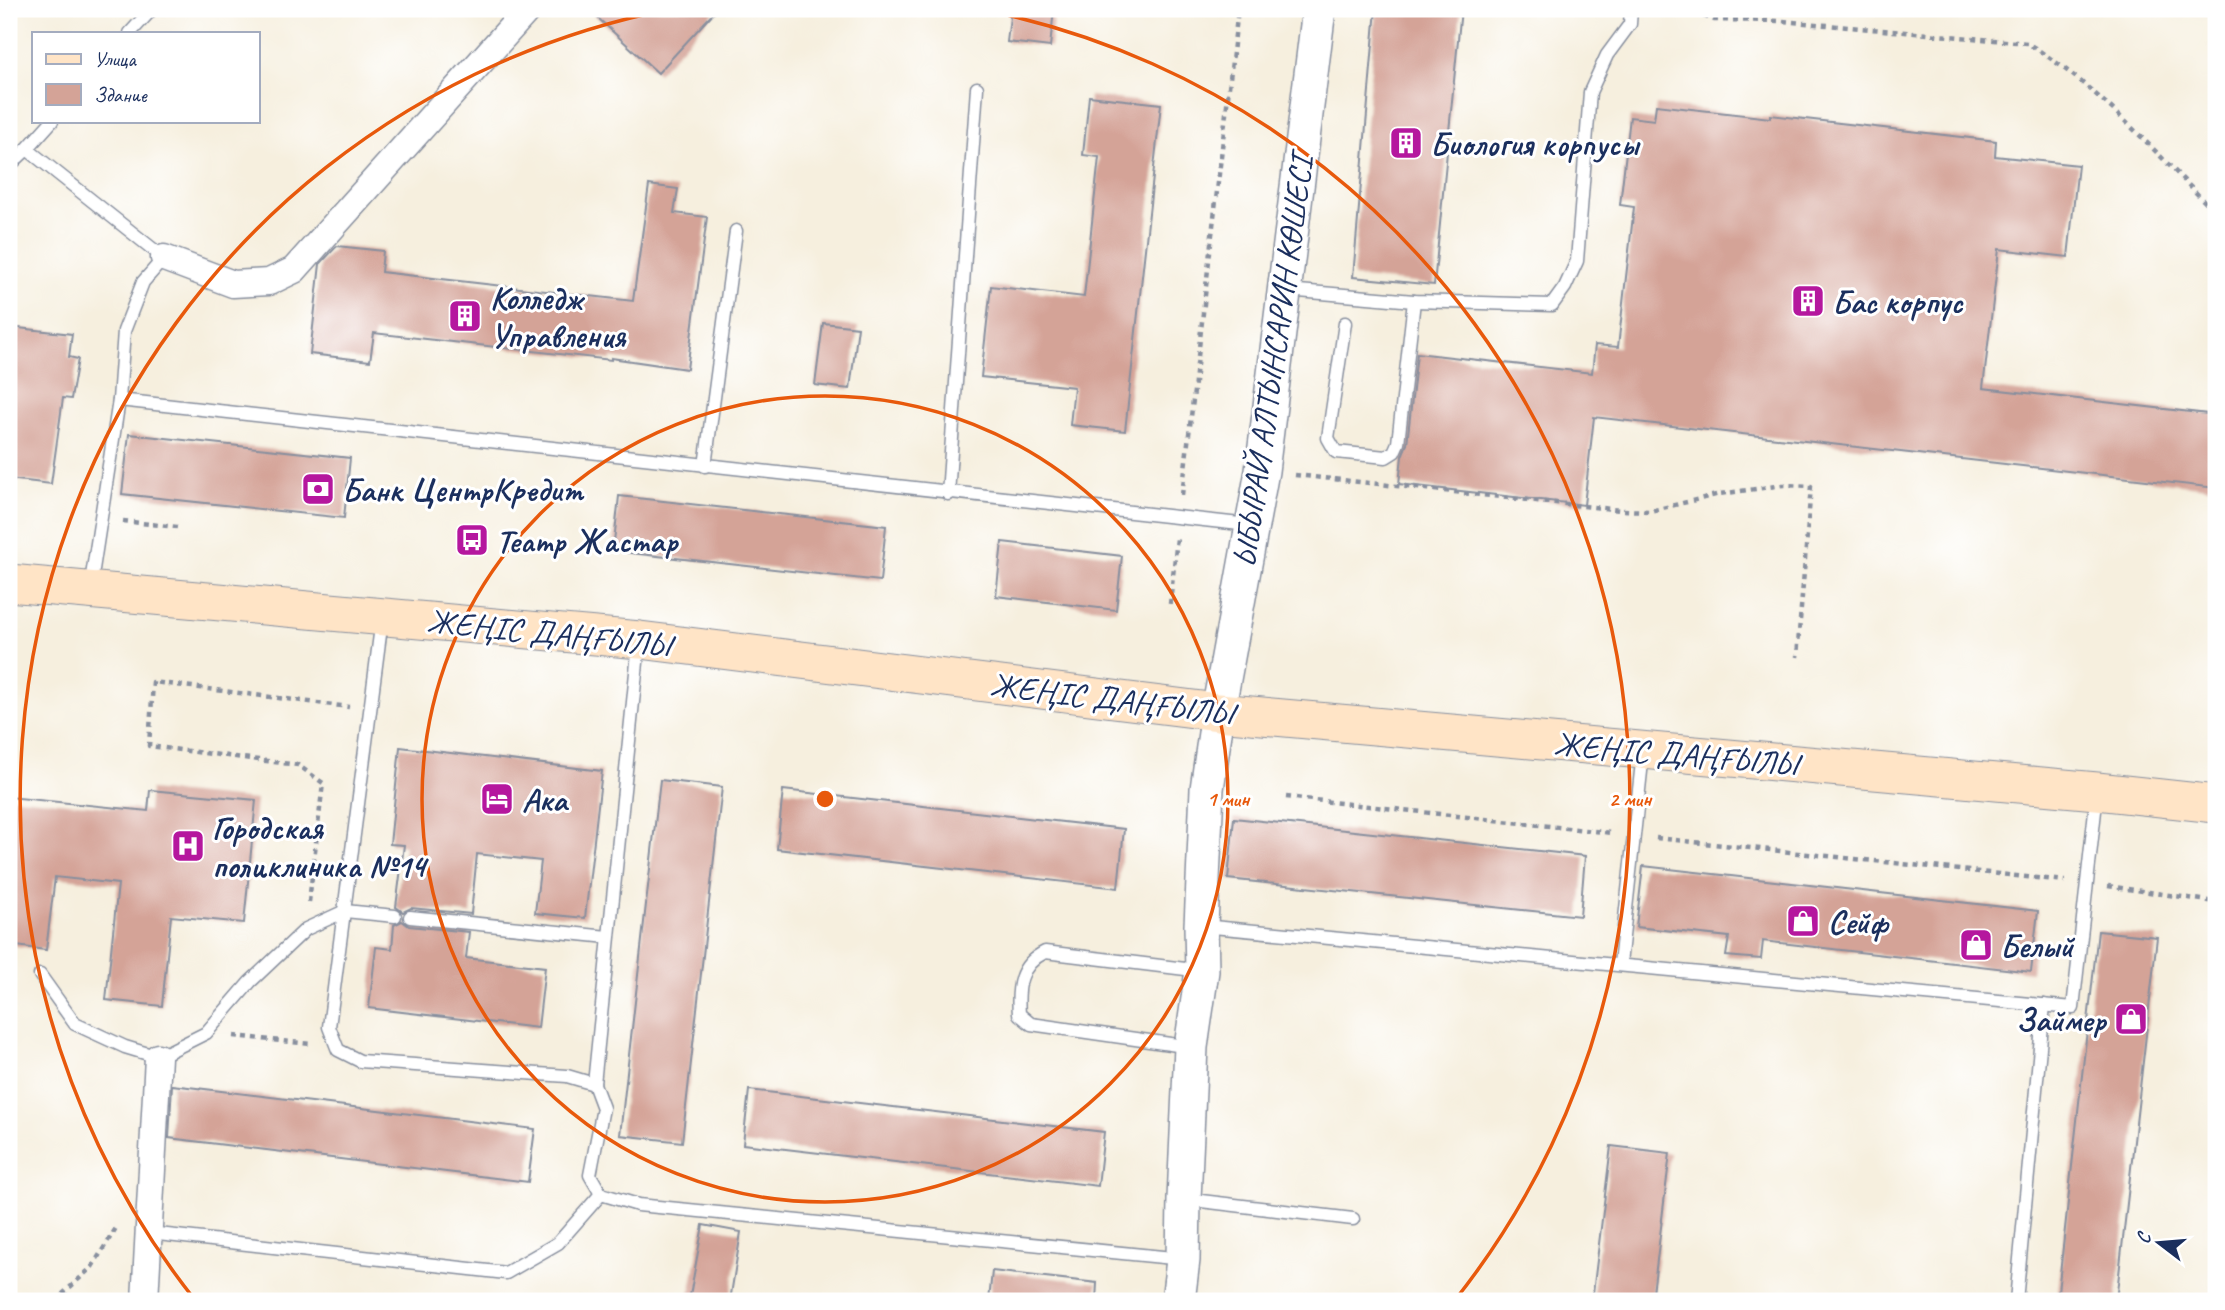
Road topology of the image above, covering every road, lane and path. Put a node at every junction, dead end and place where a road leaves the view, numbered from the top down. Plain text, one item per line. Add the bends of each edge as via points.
1 (152, 9) edge
2 (528, 9) edge
3 (1238, 9) edge
4 (1319, 9) edge
5 (1631, 9) edge
6 (1685, 9) edge
7 (131, 32) edge
8 (977, 88) dead end
9 (51, 122) edge
10 (27, 149) junction
11 (9, 166) edge
12 (2216, 213) edge
13 (736, 232) dead end
14 (164, 258) junction
15 (1283, 289) junction
16 (1414, 301) junction
17 (1345, 323) dead end
18 (119, 400) junction
19 (705, 466) junction
20 (1262, 471) junction
21 (948, 494) junction
22 (1180, 518) junction
23 (101, 519) junction
24 (1253, 526) junction
25 (177, 527) dead end
26 (9, 583) edge
27 (90, 589) junction
28 (1170, 604) dead end
29 (382, 617) junction
30 (640, 640) junction
31 (1797, 657) dead end
32 (370, 710) junction
33 (1219, 712) junction
34 (1644, 750) junction
35 (2097, 791) junction
36 (1286, 797) dead end
37 (2216, 804) edge
38 (1634, 836) junction
39 (2087, 883) junction
40 (2216, 902) edge
41 (345, 911) junction
42 (395, 916) dead end
43 (410, 917) dead end
44 (1201, 926) junction
45 (306, 929) junction
46 (608, 937) junction
47 (1620, 964) junction
48 (1202, 971) junction
49 (40, 975) dead end
50 (2044, 1005) junction
51 (329, 1027) junction
52 (205, 1033) junction
53 (1191, 1047) junction
54 (158, 1057) junction
55 (594, 1084) junction
56 (601, 1194) junction
57 (1184, 1199) junction
58 (118, 1219) dead end
59 (1353, 1219) dead end
60 (149, 1233) junction
61 (1183, 1259) junction
62 (55, 1301) edge
63 (145, 1301) edge
64 (1178, 1301) edge
65 (2015, 1301) edge

1 - 7 lane
2 - 14 street via 294,270 269,282 233,284
3 - 22 path
4 - 15 street, ЫБЫРАЙ АЛТЫНСАРИН КӨШЕСІ
5 - 16 lane via 1630,24 1606,55 1590,92 1577,261 1552,305
6 - 12 path via 1714,20 1782,21 2027,43 2055,60 2110,109
8 - 21 lane
9 - 10 lane
10 - 11 lane
10 - 14 lane
13 - 19 lane
14 - 18 lane via 143,282 124,331
15 - 16 lane
15 - 20 street, ЫБЫРАЙ АЛТЫНСАРИН КӨШЕСІ
16 - 17 lane via 1398,443 1386,457 1336,452 1328,438
18 - 19 lane
18 - 23 lane
19 - 21 lane
20 - 24 street, ЫБЫРАЙ АЛТЫНСАРИН КӨШЕСІ
20 - 31 path via 1650,511 1720,494 1811,486
21 - 22 lane
22 - 24 lane
22 - 28 path
23 - 25 path
23 - 27 lane
24 - 33 street, ЫБЫРАЙ АЛТЫНСАРИН КӨШЕСІ
26 - 27 main road, ЖЕҢІС ДАҢҒЫЛЫ
27 - 29 main road, ЖЕҢІС ДАҢҒЫЛЫ
29 - 30 main road, ЖЕҢІС ДАҢҒЫЛЫ
29 - 32 lane
30 - 33 main road, ЖЕҢІС ДАҢҒЫЛЫ
30 - 46 lane
32 - 41 lane
32 - 45 path via 153,682 149,746 298,765 323,783
33 - 34 main road, ЖЕҢІС ДАҢҒЫЛЫ
33 - 44 street, ЫБЫРАЙ АЛТЫНСАРИН КӨШЕСІ via 1207,789
34 - 35 main road, ЖЕҢІС ДАҢҒЫЛЫ
34 - 38 lane
35 - 37 main road, ЖЕҢІС ДАҢҒЫЛЫ
35 - 39 lane
36 - 38 path
38 - 39 path
38 - 47 lane
39 - 40 path
39 - 50 lane via 2073,1008
41 - 42 lane
41 - 45 lane
41 - 51 lane
43 - 46 lane
44 - 47 lane
44 - 48 street, ЫБЫРАЙ АЛТЫНСАРИН КӨШЕСІ
45 - 52 lane
46 - 55 lane
47 - 50 lane
48 - 53 street, ЫБЫРАЙ АЛТЫНСАРИН КӨШЕСІ
48 - 53 lane via 1045,952 1032,958 1017,993 1019,1014 1031,1024
49 - 54 lane via 75,1024
50 - 65 lane
51 - 52 path via 310,1044
51 - 55 lane via 338,1050 360,1061 567,1076
52 - 54 lane
53 - 57 street, ЫБЫРАЙ АЛТЫНСАРИН КӨШЕСІ
54 - 60 street
55 - 56 lane via 603,1108 590,1175
56 - 60 lane via 558,1243 506,1273
56 - 61 lane via 638,1205
57 - 59 lane
57 - 61 street, ЫБЫРАЙ АЛТЫНСАРИН КӨШЕСІ
58 - 62 path via 115,1233 92,1267
60 - 63 street
61 - 64 street, ЫБЫРАЙ АЛТЫНСАРИН КӨШЕСІ

